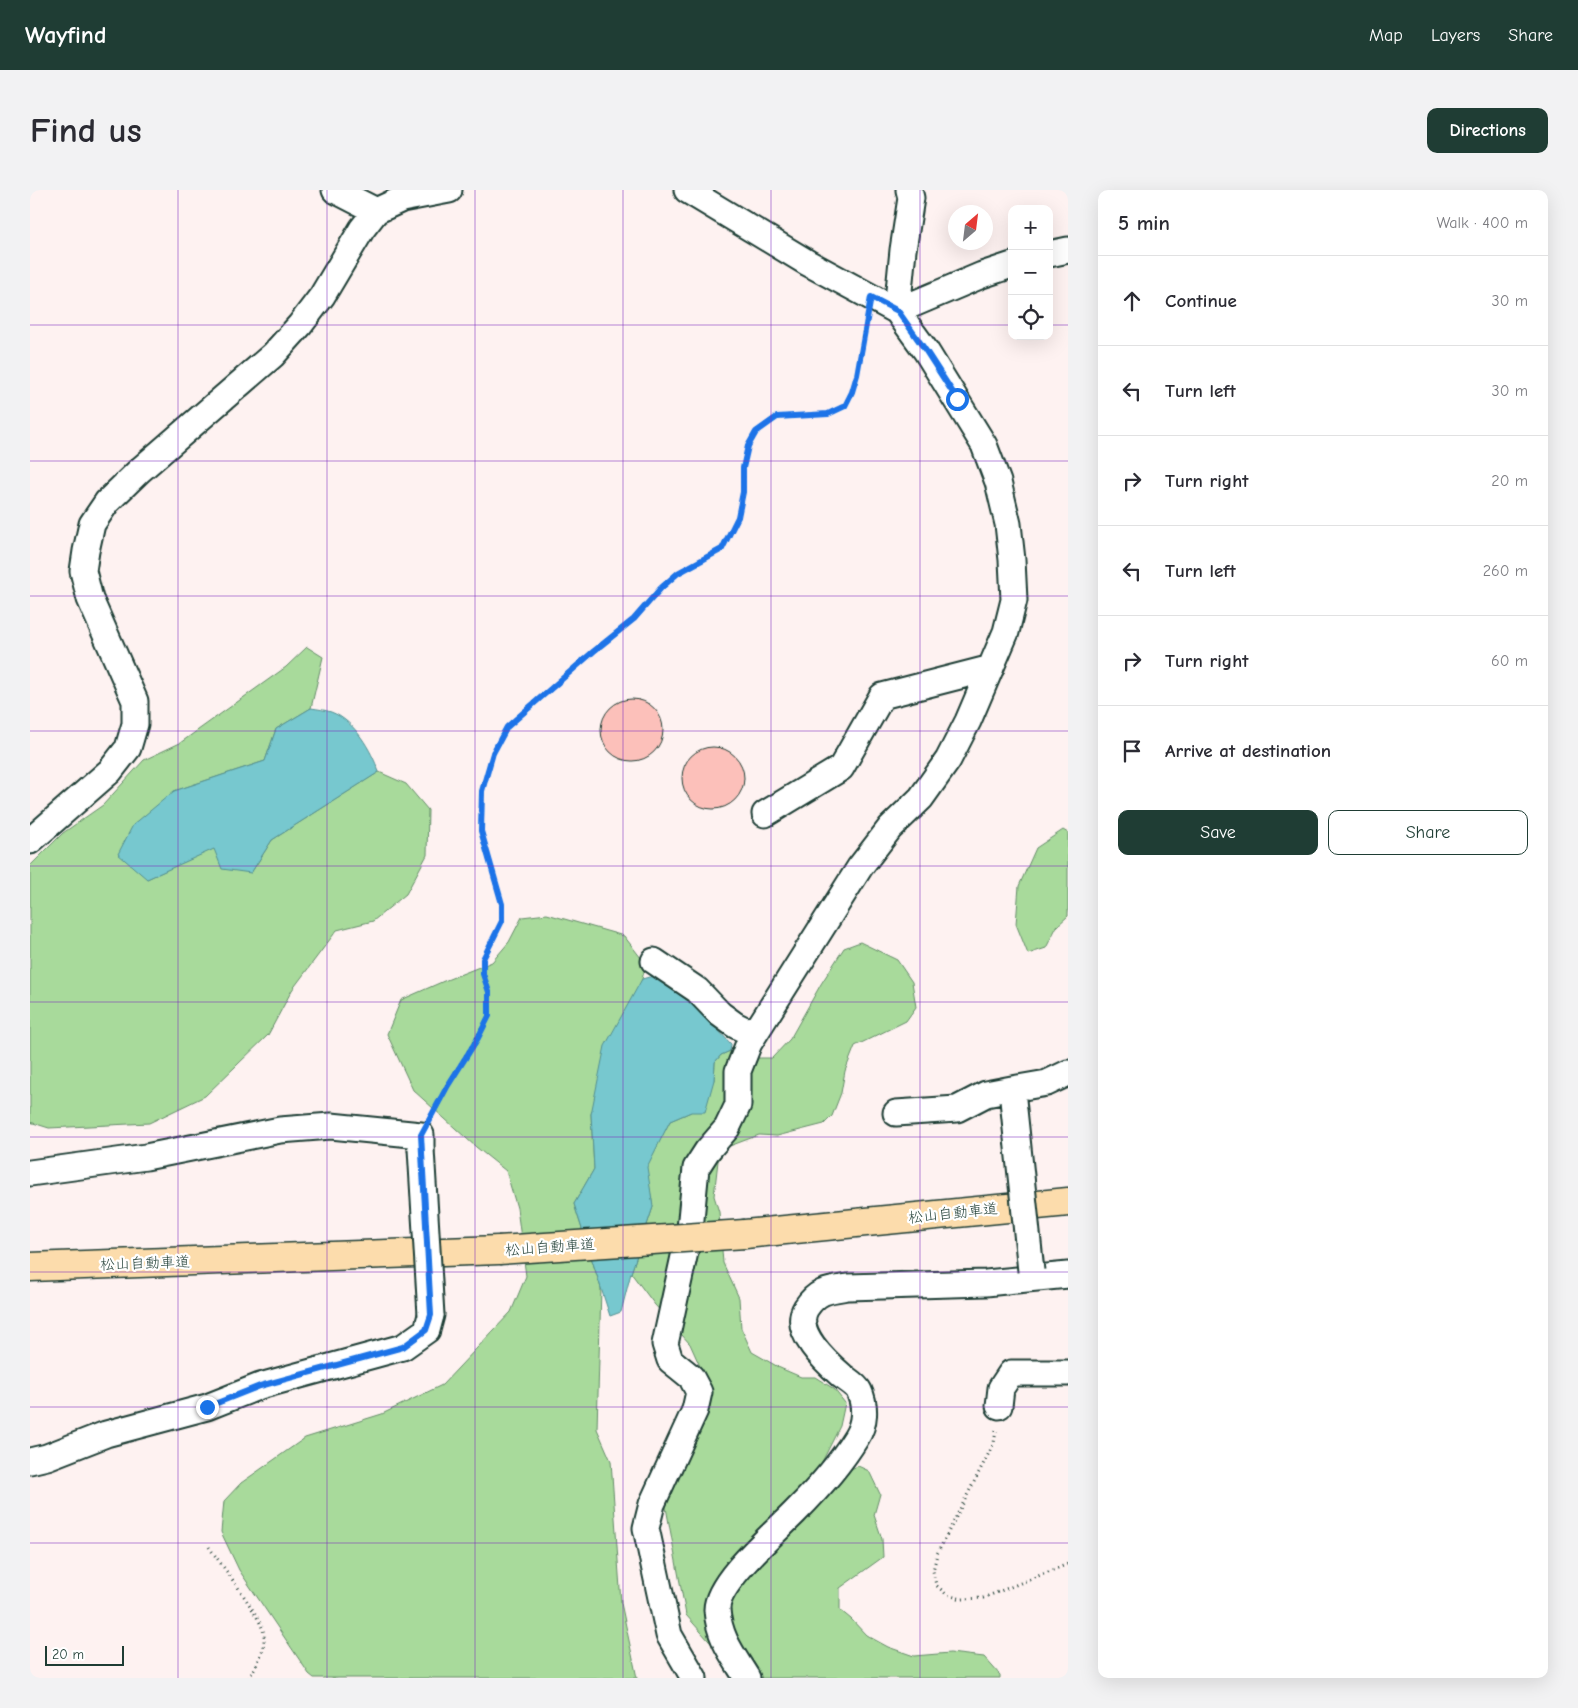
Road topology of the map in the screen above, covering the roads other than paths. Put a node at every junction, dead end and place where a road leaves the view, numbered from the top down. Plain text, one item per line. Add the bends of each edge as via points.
1 (335, 190) edge
2 (449, 190) edge
3 (687, 190) edge
4 (909, 190) edge
5 (376, 201) edge
6 (1068, 250) edge
7 (1053, 253) edge
8 (1008, 266) edge
9 (898, 311) junction
10 (991, 668) junction
11 (765, 814) dead end
12 (30, 841) edge
13 (654, 961) dead end
14 (757, 1029) junction
15 (1068, 1073) edge
16 (1012, 1094) junction
17 (896, 1113) dead end
18 (30, 1174) edge
19 (1068, 1202) edge
20 (30, 1267) edge
21 (1032, 1275) junction
22 (1068, 1275) edge
23 (1068, 1291) edge
24 (1068, 1372) edge
25 (999, 1406) road end
26 (30, 1461) edge
27 (694, 1678) edge
28 (747, 1678) edge

1 - 5 street
2 - 5 street
3 - 9 street via 808,263
4 - 9 street via 911,198
5 - 12 street via 322,296 295,331 273,355 139,471 108,502 92,524 83,571 90,599 134,701 135,724 128,748 110,771
6 - 7 street
8 - 9 street
9 - 10 street via 984,445 998,482 1008,524 1014,600 1006,632
10 - 11 street via 882,696 840,768
10 - 14 street via 948,760 921,798 890,828 860,867
13 - 14 street via 697,990 735,1025 745,1030
14 - 27 street via 738,1071 738,1105 726,1128 696,1168 690,1229 665,1344 670,1360 691,1377 699,1392 695,1410 652,1504 646,1528 669,1635
15 - 16 street
16 - 17 street via 986,1094 957,1109
16 - 21 street, bridge
18 - 26 street, bridge via 146,1157 280,1130 331,1126 421,1142 431,1315 426,1330 403,1347 260,1386 207,1407 106,1434
19 - 20 highway, 松山自動車道, bridge via 745,1234 499,1250
21 - 22 street
21 - 23 street via 1037,1287 1048,1291
21 - 28 street via 986,1283 827,1290 813,1298 803,1312 804,1330 812,1346 858,1389 864,1408 861,1430 847,1452 797,1511 724,1587 717,1608 722,1638
24 - 25 street via 1011,1373 1001,1388

